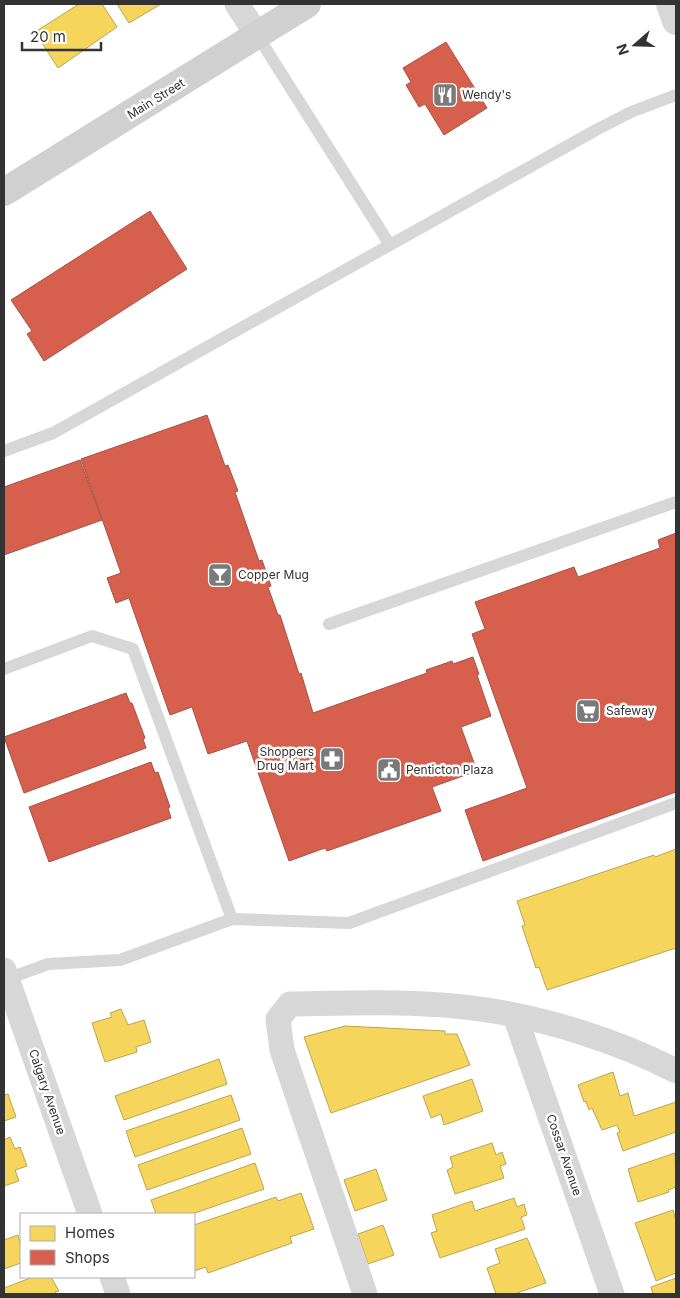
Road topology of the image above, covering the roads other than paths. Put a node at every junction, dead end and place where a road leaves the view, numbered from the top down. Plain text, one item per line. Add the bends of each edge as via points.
1 (237, 4) edge
2 (307, 4) edge
3 (670, 4) edge
4 (676, 20) edge
5 (257, 35) junction
6 (676, 95) edge
7 (4, 192) edge
8 (390, 246) junction
9 (4, 451) edge
10 (676, 502) edge
11 (329, 624) dead end
12 (4, 668) edge
13 (676, 803) edge
14 (232, 919) junction
15 (5, 975) edge
16 (516, 1016) junction
17 (676, 1071) edge
18 (90, 1213) edge
19 (112, 1278) edge
20 (118, 1294) edge
21 (364, 1294) edge
22 (612, 1294) edge

1 - 5 street
2 - 5 main road, Main Street
3 - 4 street
5 - 7 main road, Main Street
5 - 8 lane
6 - 8 lane via 596,130
8 - 9 lane via 53,433
10 - 11 lane
12 - 14 lane via 92,636 133,648
13 - 14 lane via 349,922
14 - 15 lane via 120,960 48,964
15 - 18 street, Calgary Avenue
16 - 17 street via 606,1041
16 - 21 street via 480,1009 382,1002 290,1004 278,1019 282,1050
16 - 22 street, Cossar Avenue
19 - 20 street

